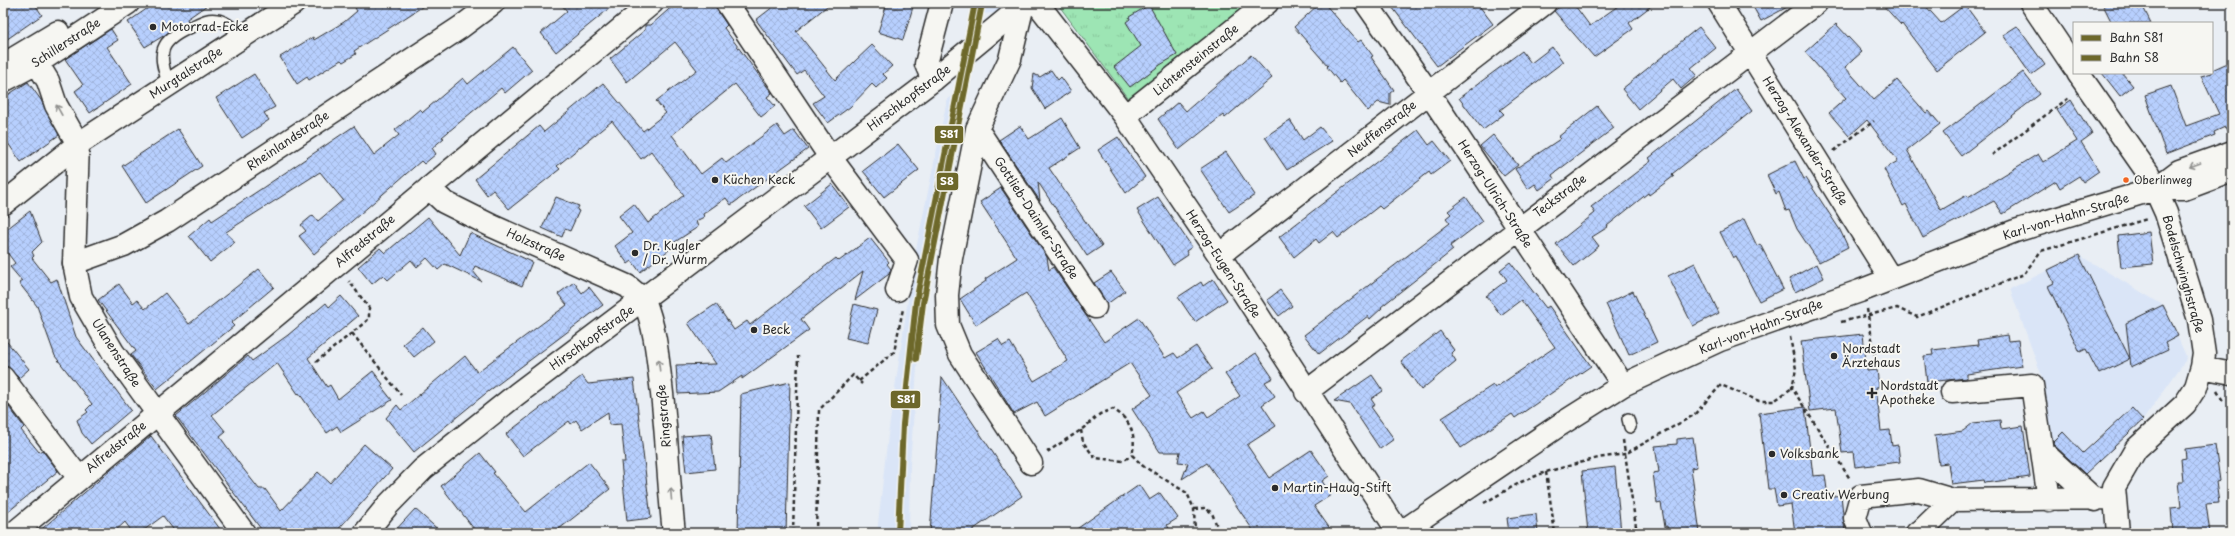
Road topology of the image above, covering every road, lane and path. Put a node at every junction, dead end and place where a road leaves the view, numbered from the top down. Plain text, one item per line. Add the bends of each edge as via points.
1 (106, 3) edge
2 (128, 3) edge
3 (294, 3) edge
4 (493, 3) edge
5 (652, 3) edge
6 (728, 3) edge
7 (942, 3) edge
8 (1267, 3) edge
9 (1366, 3) edge
10 (1545, 3) edge
11 (1719, 3) edge
12 (1816, 3) edge
13 (2031, 3) edge
14 (1029, 4) edge
15 (243, 36) junction
16 (1750, 51) junction
17 (37, 63) junction
18 (3, 65) edge
19 (2073, 66) edge
20 (2082, 79) edge
21 (932, 80) junction
22 (3, 82) edge
23 (169, 85) junction
24 (1429, 93) junction
25 (1125, 116) junction
26 (1874, 121) dead end
27 (977, 129) junction
28 (78, 144) junction
29 (2232, 152) edge
30 (1992, 155) dead end
31 (830, 158) junction
32 (1818, 162) junction
33 (2232, 171) edge
34 (429, 188) junction
35 (2155, 189) junction
36 (3, 204) edge
37 (2166, 213) junction
38 (1518, 228) junction
39 (1219, 255) junction
40 (74, 263) junction
41 (337, 265) junction
42 (1891, 279) junction
43 (897, 290) joint
44 (644, 300) junction
45 (1095, 307) dead end
46 (1869, 314) junction
47 (1838, 322) dead end
48 (1788, 327) junction
49 (352, 333) junction
50 (1797, 335) dead end
51 (798, 356) dead end
52 (316, 362) dead end
53 (1876, 364) dead end
54 (2202, 367) junction
55 (2232, 374) edge
56 (3, 378) edge
57 (858, 381) junction
58 (862, 384) dead end
59 (1623, 386) junction
60 (1792, 388) junction
61 (1306, 392) junction
62 (1952, 392) dead end
63 (401, 395) dead end
64 (157, 414) junction
65 (1627, 426) dead end
66 (1081, 430) junction
67 (2042, 451) junction
68 (1625, 454) junction
69 (1132, 455) junction
70 (1031, 463) joint
71 (1546, 472) junction
72 (78, 478) junction
73 (1861, 496) junction
74 (2105, 499) junction
75 (1953, 500) junction
76 (2049, 500) junction
77 (1482, 504) dead end
78 (1194, 509) junction
79 (14, 533) edge
80 (244, 533) edge
81 (365, 533) edge
82 (674, 533) edge
83 (793, 533) edge
84 (816, 533) edge
85 (1195, 533) edge
86 (1215, 533) edge
87 (1399, 533) edge
88 (1555, 533) edge
89 (1637, 533) edge
90 (1861, 533) edge
91 (1917, 533) edge
92 (2118, 533) edge

1 - 18 street, Schillerstraße
2 - 17 street, Schillerstraße
3 - 15 street, Murgtalstraße
4 - 40 street, Rheinlandstraße via 461,27 167,221 124,245
5 - 34 street, Alfredstraße
6 - 31 street
7 - 21 street via 926,64
8 - 25 street, Lichtensteinstraße
9 - 24 street, Herzog-Ulrich-Straße
10 - 24 street, Neuffenstraße
11 - 16 street, Herzog-Alexander-Straße
12 - 16 street, Teckstraße
13 - 19 street
14 - 21 street, Hirschkopfstraße
14 - 25 street, Herzog-Eugen-Straße
14 - 27 street via 1010,60
15 - 23 street, Murgtalstraße
15 - 23 lane via 219,20 207,19 173,35 164,46 162,56 163,70
16 - 32 street, Herzog-Alexander-Straße
16 - 38 street, Teckstraße
17 - 22 street, Schillerstraße
28 -> 17 street via 56,105 48,81
20 - 30 path
20 - 35 street via 2148,173
21 - 31 street, Hirschkopfstraße
23 - 28 street, Murgtalstraße
24 - 38 street, Herzog-Ulrich-Straße
24 - 39 street, Neuffenstraße
25 - 39 street, Herzog-Eugen-Straße
26 - 32 path
27 - 45 street, Gottlieb-Daimler-Straße
27 - 70 street via 951,258 947,295 948,325 960,354
28 - 36 street, Murgtalstraße
28 - 40 street, Ulanenstraße
29 -> 35 street, Karl-von-Hahn-Straße via 2179,171
31 - 43 street via 907,260
31 - 44 street, Hirschkopfstraße
32 - 42 street, Herzog-Alexander-Straße
33 - 35 street, Karl-von-Hahn-Straße via 2184,189
34 - 41 street, Alfredstraße
34 - 44 street, Holzstraße via 444,202 628,286
35 - 37 street, Bodelschwinghstraße
35 - 42 street, Karl-von-Hahn-Straße via 2015,231
37 - 46 path via 2041,251 2024,274 1917,317 1897,308
37 - 54 street, Bodelschwinghstraße via 2199,320 2204,354
38 - 59 street, Herzog-Ulrich-Straße
38 - 61 street, Teckstraße
39 - 61 street, Herzog-Eugen-Straße
40 - 64 street, Ulanenstraße via 81,297 113,352
41 - 49 path via 369,308 369,319
41 - 64 street, Alfredstraße
42 - 48 street, Karl-von-Hahn-Straße
43 - 57 path via 905,301 894,352
44 - 81 street, Hirschkopfstraße via 517,394 423,469
82 -> 44 street, Ringstraße via 656,341
46 - 47 path
46 - 53 path
48 - 50 path
48 - 59 street, Karl-von-Hahn-Straße via 1720,340
48 - 60 path via 1796,369
49 - 52 path
49 - 63 path
51 - 83 path
54 - 55 street
54 - 74 street, Bodelschwinghstraße via 2196,387 2185,404 2136,449
56 - 72 street, Alfredstraße
57 - 58 path
57 - 84 path via 853,375 819,410
59 - 87 street, Karl-von-Hahn-Straße via 1558,426
60 - 68 path via 1774,401 1759,401 1721,385 1694,415
60 - 73 path
61 - 87 street, Herzog-Eugen-Straße
62 - 67 street via 2032,385
64 - 72 street, Alfredstraße
64 - 80 street, Ulanenstraße
65 - 68 path
66 - 69 path via 1083,442 1095,458 1123,461
66 - 69 path via 1100,414 1113,409 1132,427 1135,443
66 - 70 path
67 - 74 street
67 - 76 street
68 - 71 path via 1598,458
68 - 89 path
69 - 78 path via 1143,466 1187,493
71 - 77 path via 1521,482
71 - 88 path
72 - 79 street, Alfredstraße
73 - 75 street via 1919,490
73 - 90 street via 1855,518
74 - 76 street
74 - 92 street, Bodelschwinghstraße
75 - 76 street
75 - 91 street
78 - 85 path
78 - 86 path via 1205,508 1212,513 1218,530

